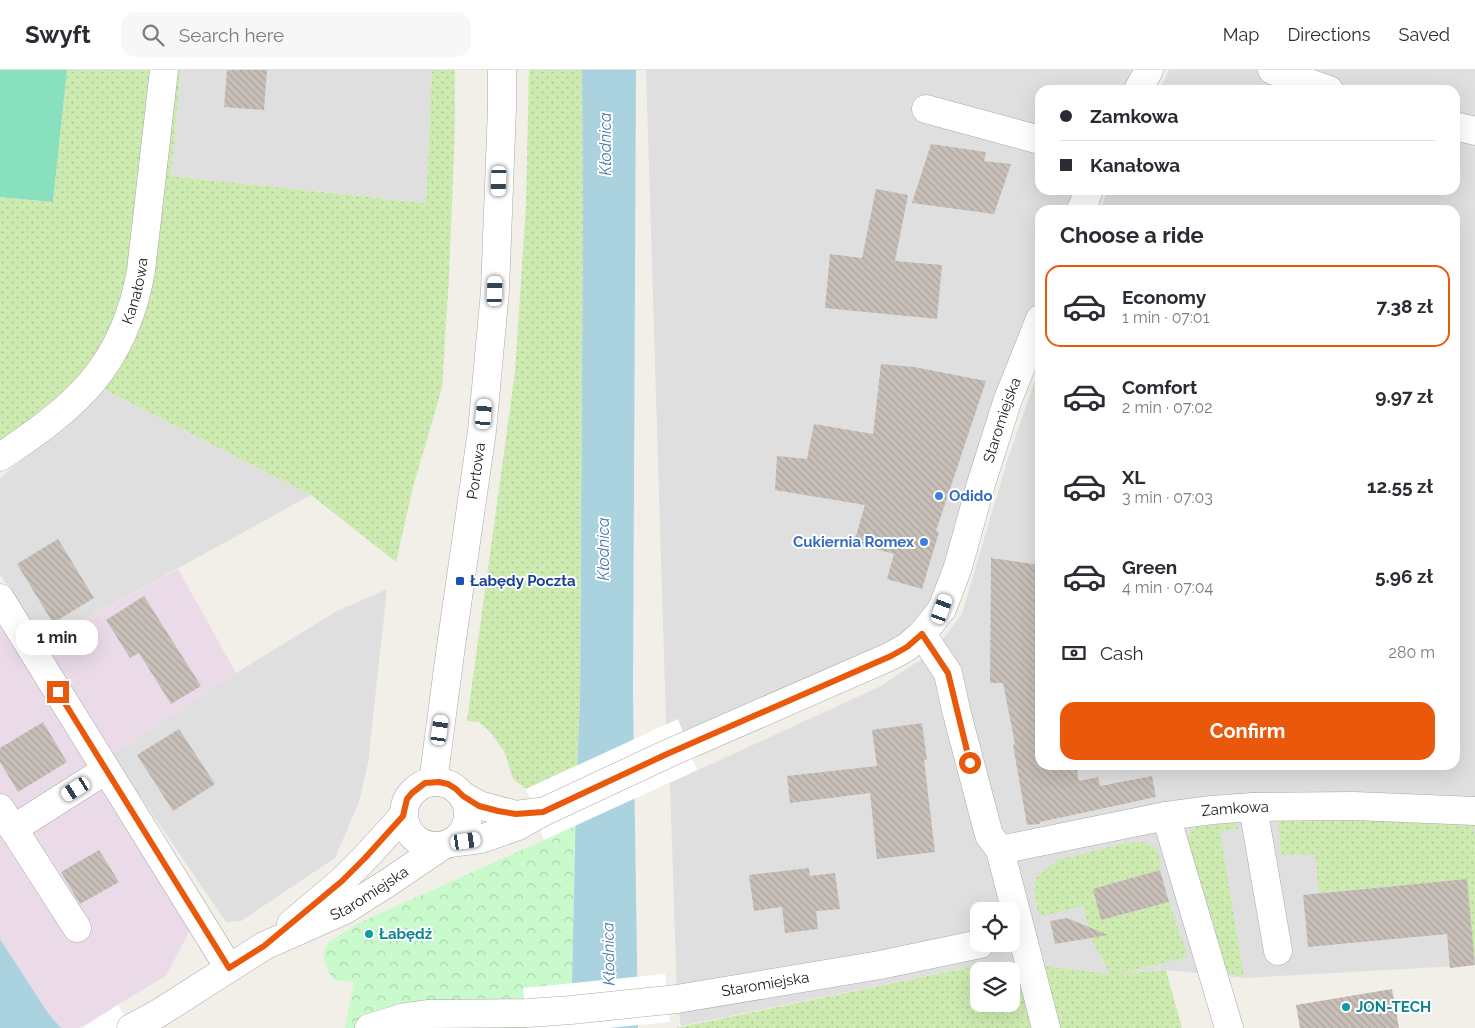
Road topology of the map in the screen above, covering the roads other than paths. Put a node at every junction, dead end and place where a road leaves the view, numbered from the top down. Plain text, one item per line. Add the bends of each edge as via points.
1 (164, 70) edge
2 (502, 70) edge
3 (1149, 70) edge
4 (1272, 70) edge
5 (1141, 85) edge
6 (1301, 85) edge
7 (926, 109) dead end
8 (1460, 127) edge
9 (1475, 131) edge
10 (1035, 139) edge
11 (1035, 332) edge
12 (0, 457) edge
13 (0, 598) edge
14 (922, 634) junction
15 (106, 770) junction
16 (433, 782) junction
17 (463, 796) junction
18 (1253, 807) junction
19 (1475, 811) edge
20 (543, 812) junction
21 (403, 816) junction
22 (1166, 816) junction
23 (7, 818) edge
24 (446, 845) junction
25 (1000, 850) junction
26 (1011, 902) edge
27 (77, 928) dead end
28 (1020, 936) edge
29 (264, 946) junction
30 (970, 946) edge
31 (1278, 951) dead end
32 (229, 968) junction
33 (132, 1028) edge
34 (369, 1028) edge
35 (1046, 1028) edge
36 (1229, 1028) edge

1 - 12 street, Kanałowa via 141,271 131,314 103,368 83,392 63,412
2 - 16 street, Portowa via 495,291 482,431
3 - 5 street
4 - 6 street
7 - 10 street
8 - 9 street
11 - 14 street, Staromiejska via 1007,402 958,567 942,609
13 - 15 street
14 - 20 street, Staromiejska via 891,656
14 - 25 street via 948,673 989,835
15 - 23 street
15 - 32 street
16 - 17 street via 448,784
16 - 21 street via 425,783 412,793
17 - 20 street, Staromiejska via 479,806 516,814
17 - 24 street via 468,813 464,831 460,838
18 - 19 street, Zamkowa via 1354,806
18 - 22 street, Zamkowa
18 - 31 street
20 - 24 street, Staromiejska via 499,833
21 - 24 street via 415,840 431,847
21 - 29 street, Staromiejska via 342,881
22 - 25 street, Zamkowa
22 - 36 street
23 - 27 street
24 - 29 street, Staromiejska via 345,910
25 - 26 street
28 - 35 street
29 - 32 street, Staromiejska
30 - 34 street, Staromiejska via 880,965 677,998 550,1012 427,1014
32 - 33 street, Staromiejska

